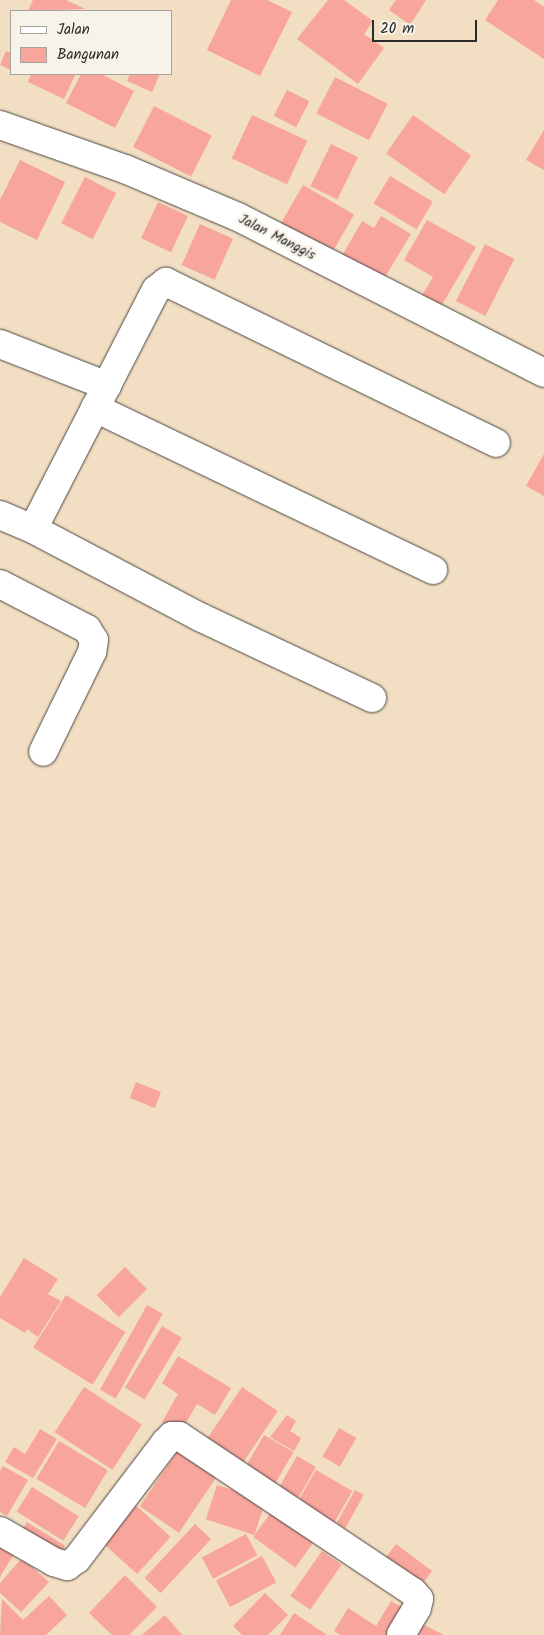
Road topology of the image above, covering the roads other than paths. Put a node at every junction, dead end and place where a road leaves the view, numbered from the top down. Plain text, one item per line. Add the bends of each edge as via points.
1 (0, 125) edge
2 (0, 344) edge
3 (544, 373) edge
4 (101, 397) junction
5 (496, 443) dead end
6 (0, 514) edge
7 (33, 528) junction
8 (433, 570) dead end
9 (0, 584) edge
10 (372, 698) dead end
11 (42, 752) dead end
12 (0, 1531) edge
13 (401, 1635) edge

1 - 3 street, Jalan Manggis via 125,168 238,218
2 - 4 street
4 - 5 street via 156,290 166,282
4 - 7 street
4 - 8 street
6 - 7 street
7 - 10 street via 202,618
9 - 11 street via 87,629 94,640 92,652
12 - 13 street via 67,1566 77,1559 172,1436 179,1436 413,1592 419,1599 417,1608

